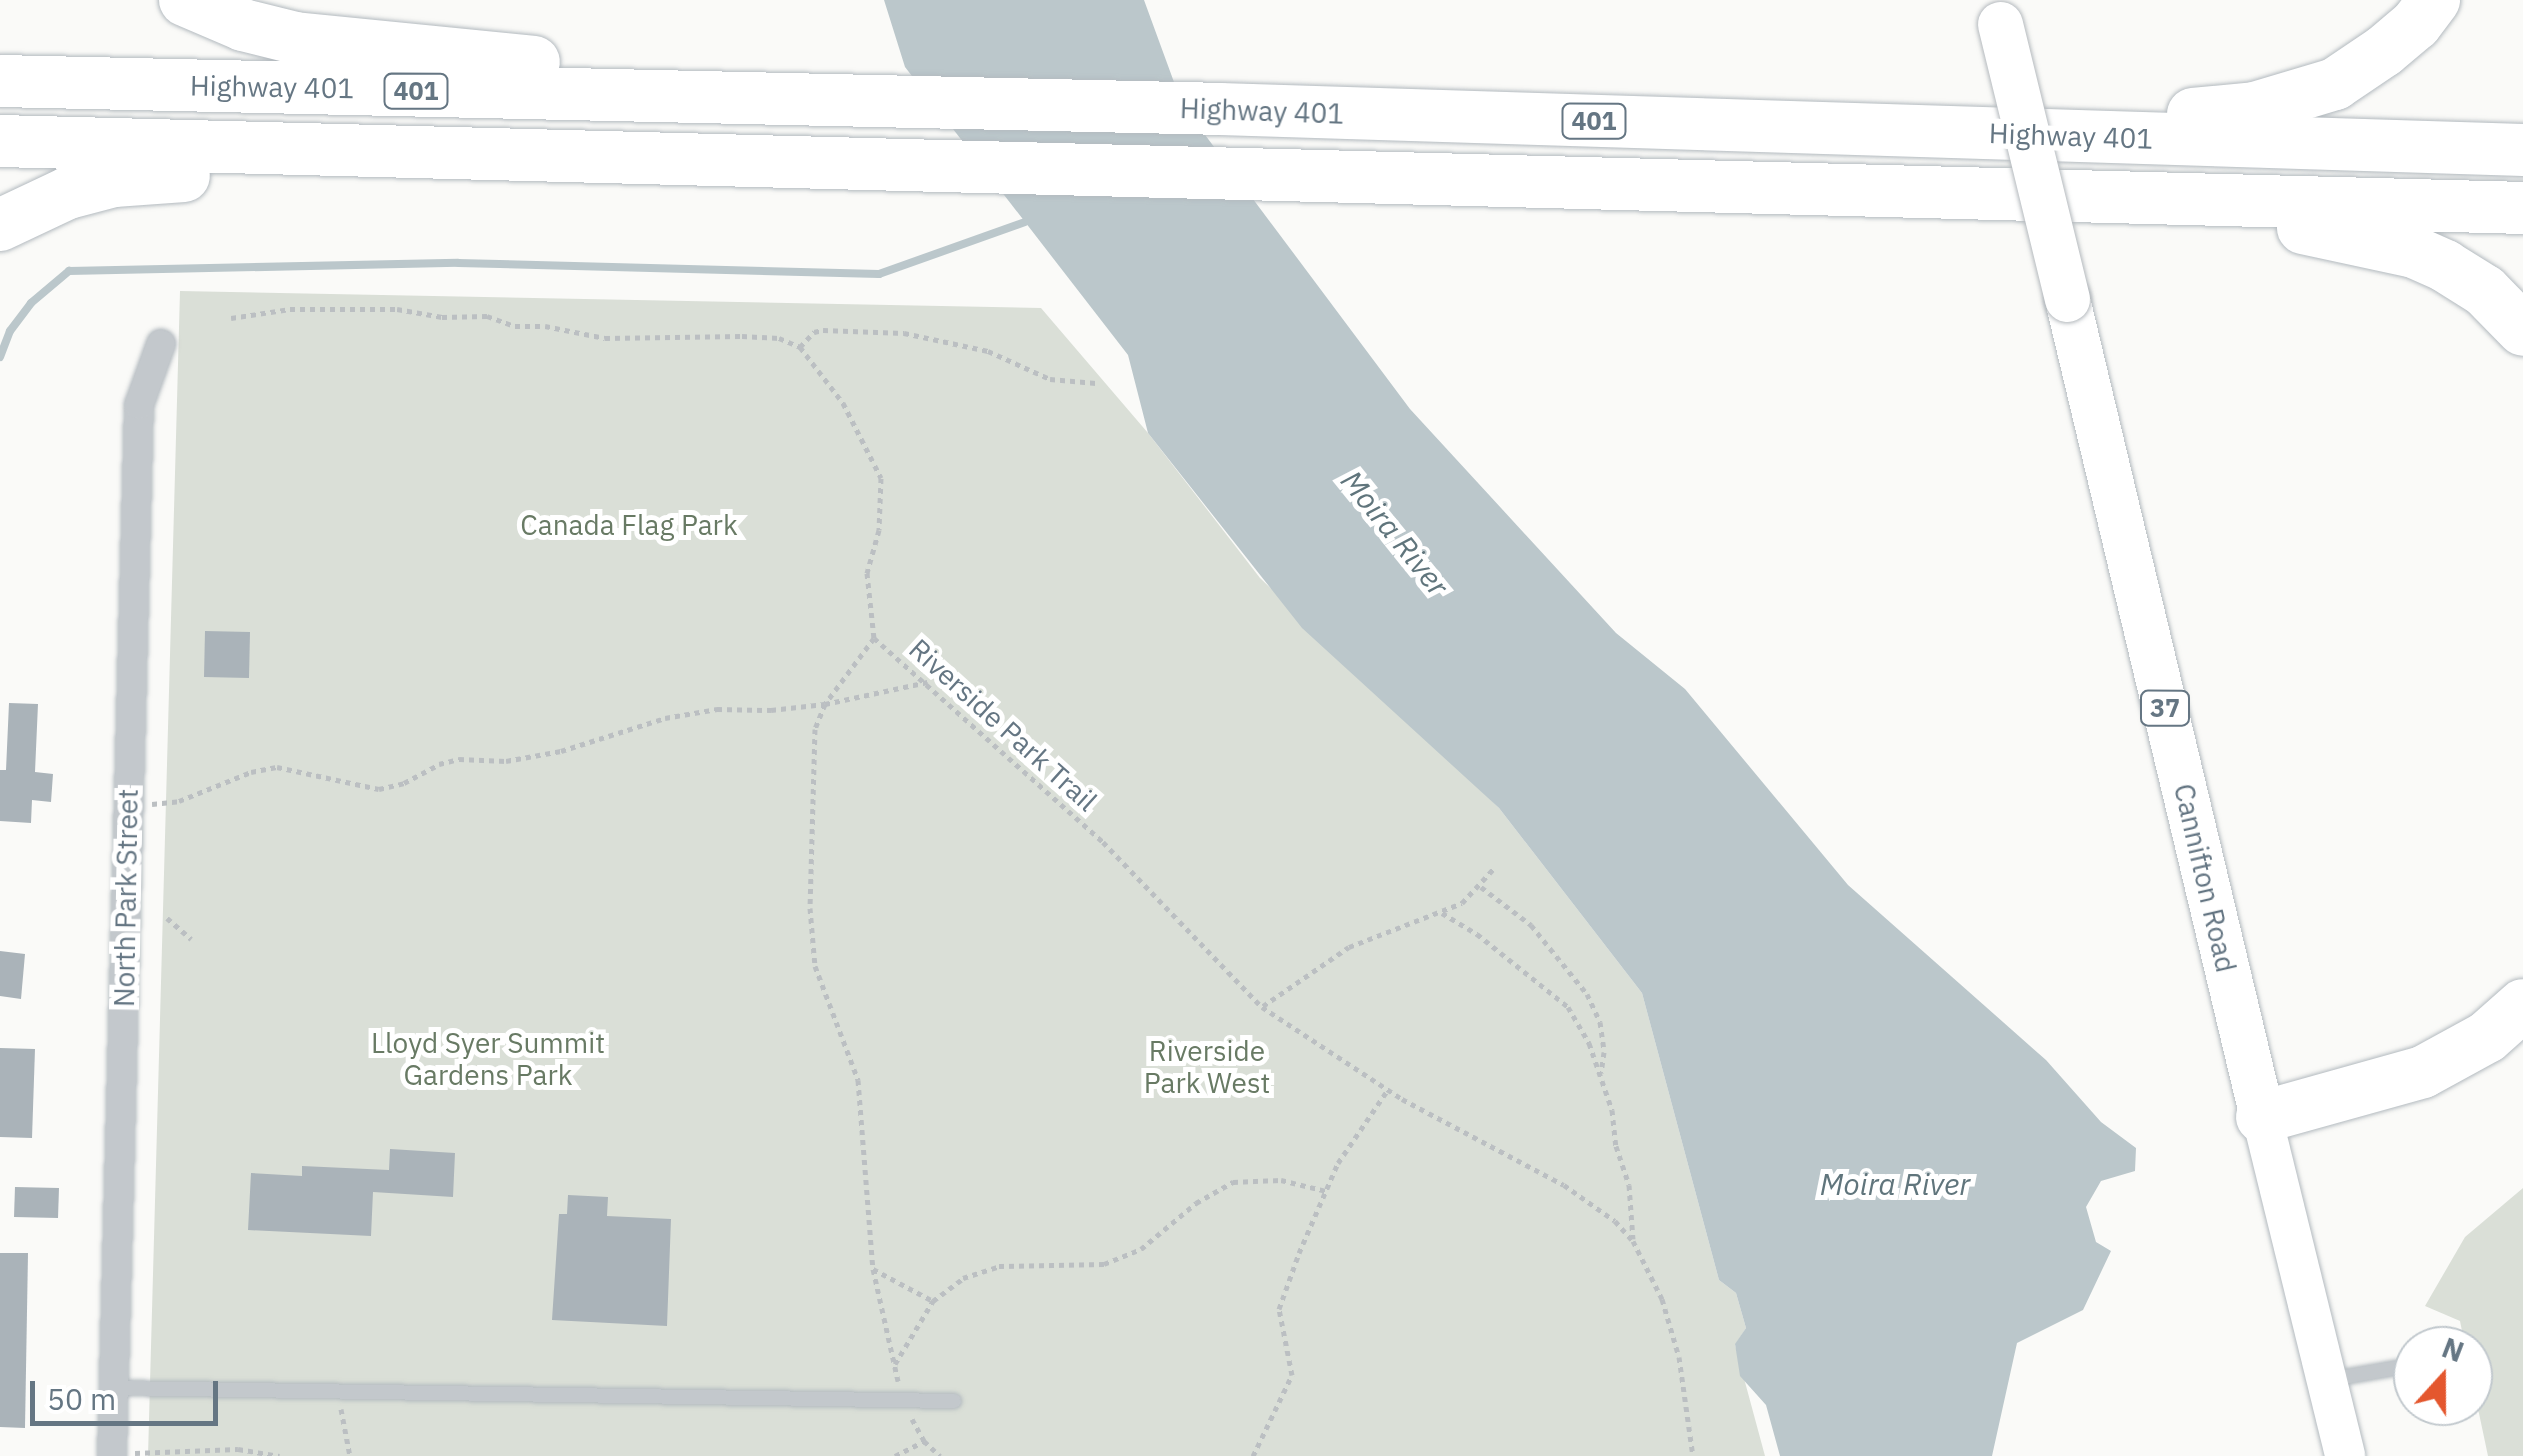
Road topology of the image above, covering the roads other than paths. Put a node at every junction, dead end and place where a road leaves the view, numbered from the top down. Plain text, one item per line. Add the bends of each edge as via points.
1 (185, 0) edge
2 (2434, 0) edge
3 (1997, 12) edge
4 (0, 81) edge
5 (846, 101) junction
6 (1967, 132) junction
7 (0, 141) edge
8 (2523, 150) edge
9 (598, 160) junction
10 (1918, 192) junction
11 (2523, 208) edge
12 (0, 225) edge
13 (2523, 330) edge
14 (161, 344) dead end
15 (2523, 1005) edge
16 (2262, 1117) junction
17 (2393, 1368) edge
18 (2326, 1380) junction
19 (114, 1388) junction
20 (954, 1402) dead end
21 (112, 1455) edge
22 (2345, 1456) edge

1 - 5 highway via 242,25 295,38
2 - 6 highway via 2384,51 2335,84 2286,102
3 - 16 main road, Cannifton Road / 37, bridge
4 - 5 highway, Highway 401 / 401
5 - 6 highway, Highway 401 / 401
6 - 8 highway, Highway 401 / 401
7 - 9 highway
9 - 10 highway
9 - 12 highway via 114,181 68,193
10 - 11 highway
10 - 13 highway via 2273,223 2370,240 2445,266 2485,291
14 - 19 street, North Park Street via 140,405
15 - 16 highway via 2487,1037 2423,1072
16 - 18 main road, Cannifton Road
17 - 18 lane
18 - 22 main road, Cannifton Road
19 - 20 lane
19 - 21 street, North Park Street

